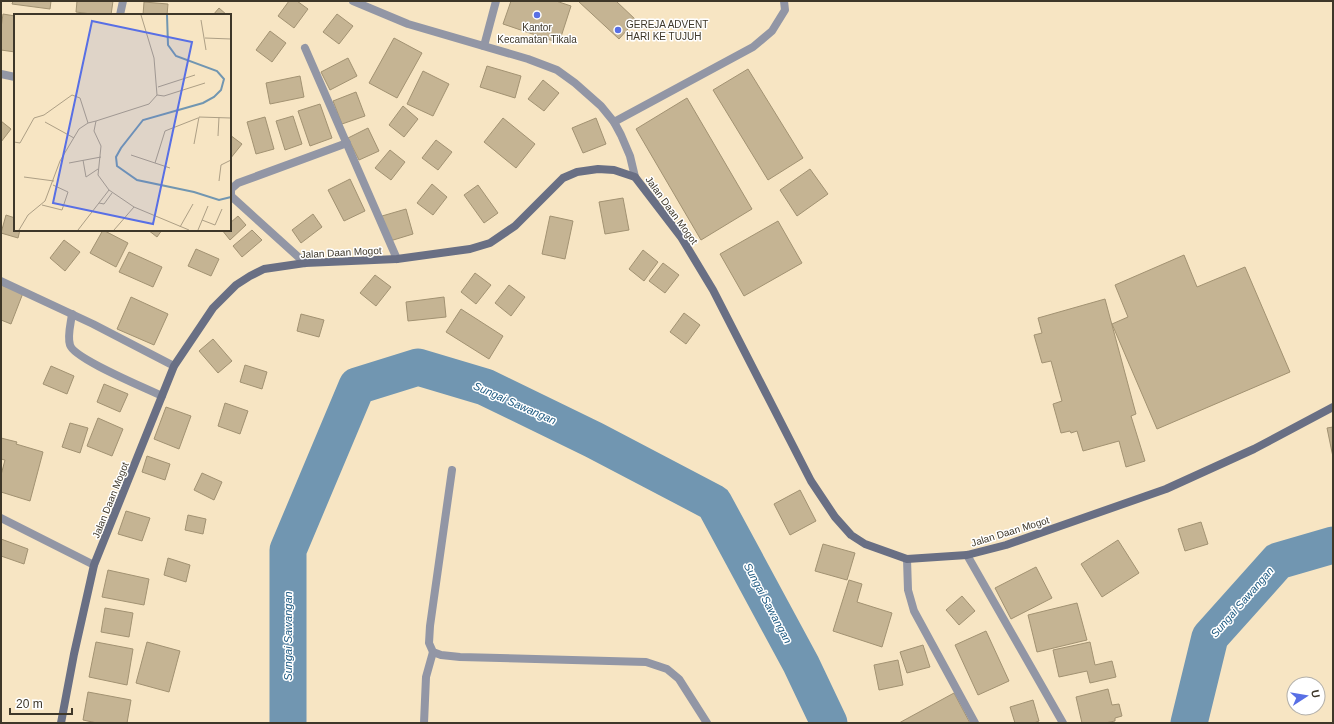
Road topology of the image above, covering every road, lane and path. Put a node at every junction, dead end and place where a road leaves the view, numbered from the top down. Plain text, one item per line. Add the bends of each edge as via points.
1 (123, 1) edge
2 (352, 1) edge
3 (496, 1) edge
4 (784, 1) edge
5 (120, 14) edge
6 (484, 46) junction
7 (305, 48) dead end
8 (1, 74) edge
9 (14, 77) edge
10 (614, 122) junction
11 (347, 143) junction
12 (635, 177) junction
13 (397, 260) junction
14 (305, 263) junction
15 (1, 281) edge
16 (72, 314) junction
17 (174, 366) junction
18 (162, 396) junction
19 (1333, 407) edge
20 (452, 470) dead end
21 (1, 518) edge
22 (967, 555) junction
23 (907, 559) junction
24 (94, 565) junction
25 (433, 652) junction
26 (61, 723) edge
27 (424, 723) edge
28 (707, 723) edge
29 (975, 723) edge
30 (1063, 723) edge

1 - 5 street
2 - 6 street via 408,24
3 - 6 street
4 - 10 street via 785,10 772,31 753,47
6 - 10 street via 557,70 601,106
7 - 11 street
8 - 9 street
10 - 12 street via 630,156
11 - 13 street
11 - 14 street via 238,183 231,189 232,196
12 - 13 main road, Jalan Daan Mogot via 614,170 576,172 563,178 515,226 490,243 470,249
12 - 23 main road, Jalan Daan Mogot via 681,237 713,290 811,481 835,517 851,535 865,544
13 - 14 main road, Jalan Daan Mogot
14 - 17 main road, Jalan Daan Mogot via 264,269 236,285 213,308
15 - 16 street
16 - 17 street
16 - 18 street via 69,336 72,350 91,363
17 - 18 main road, Jalan Daan Mogot
18 - 24 main road, Jalan Daan Mogot
19 - 22 main road, Jalan Daan Mogot via 1254,449 1166,488 1006,545
20 - 25 street via 430,626 429,643
21 - 24 street
22 - 23 main road, Jalan Daan Mogot
22 - 30 street
23 - 29 street via 908,590 914,611
24 - 26 main road, Jalan Daan Mogot
25 - 27 street via 426,677
25 - 28 street via 460,657 646,662 667,669 679,680

